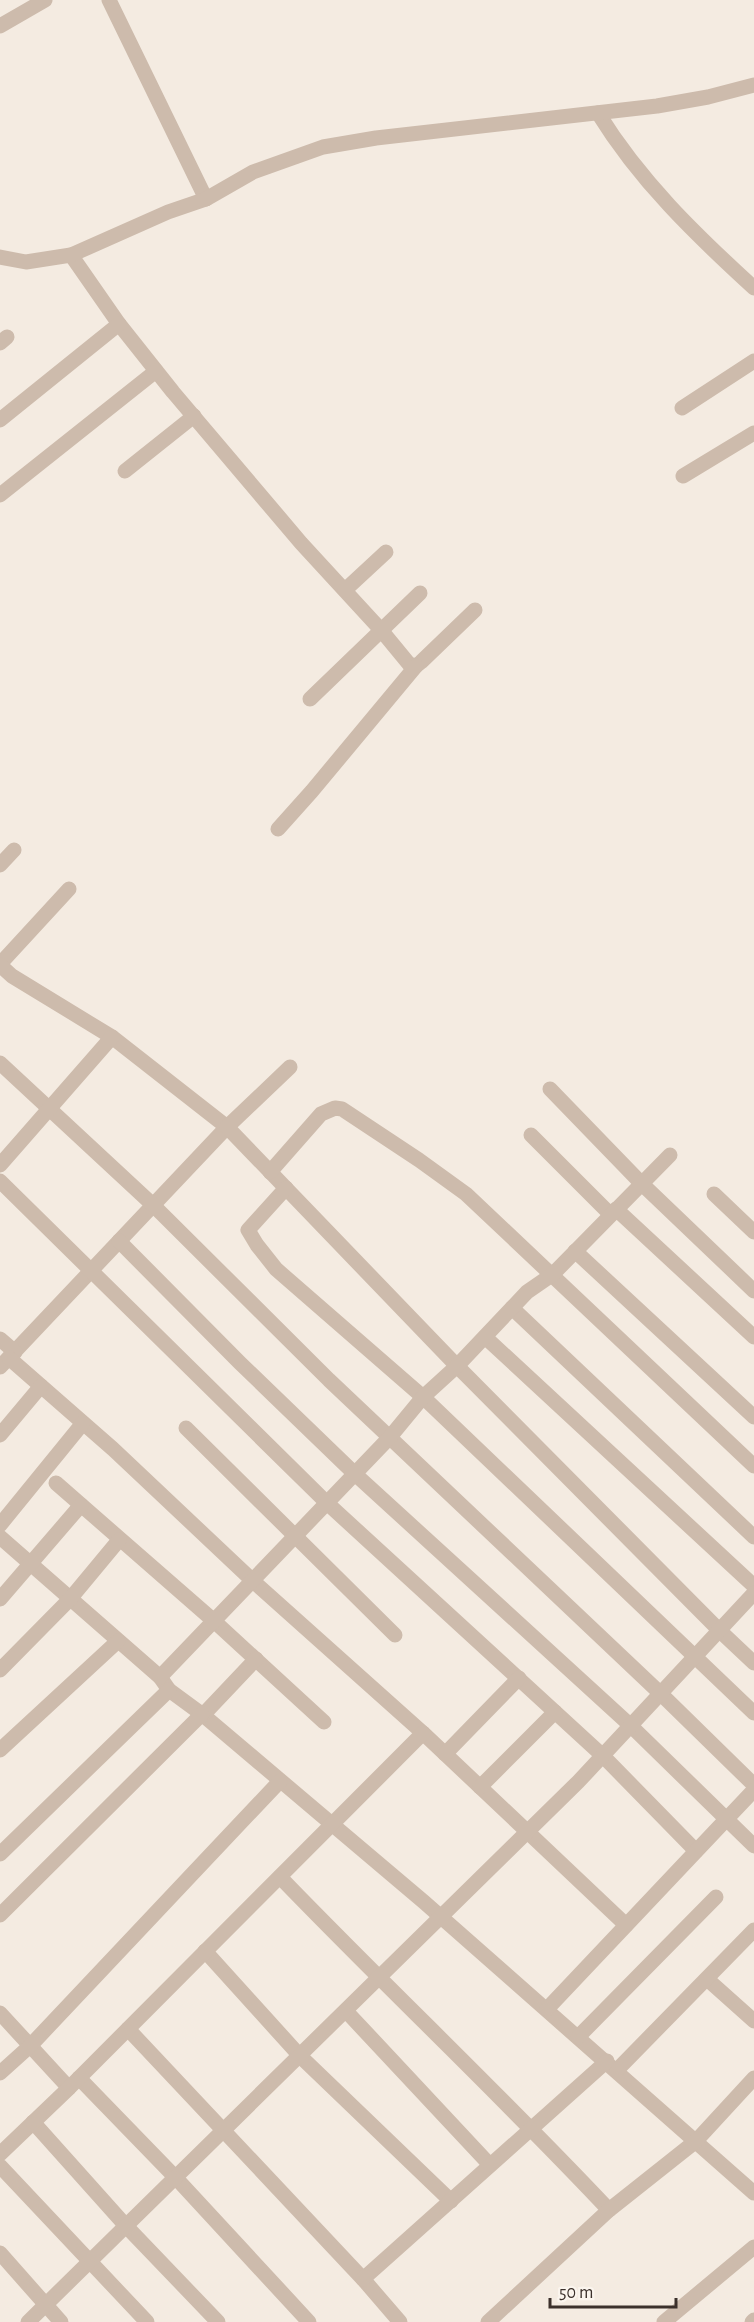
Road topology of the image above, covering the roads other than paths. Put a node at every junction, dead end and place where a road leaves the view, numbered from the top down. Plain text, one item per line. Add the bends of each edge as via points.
1 (45, 0) edge
2 (109, 0) edge
3 (0, 26) edge
4 (754, 85) edge
5 (598, 113) junction
6 (206, 199) junction
7 (71, 255) junction
8 (4, 263) edge
9 (754, 288) edge
10 (119, 324) junction
11 (754, 361) edge
12 (156, 371) junction
13 (682, 408) dead end
14 (194, 416) junction
15 (0, 420) edge
16 (754, 433) edge
17 (125, 471) dead end
18 (683, 476) dead end
19 (0, 495) edge
20 (386, 552) dead end
21 (345, 590) junction
22 (420, 593) dead end
23 (475, 610) dead end
24 (381, 630) junction
25 (416, 666) junction
26 (310, 699) dead end
27 (278, 829) dead end
28 (14, 850) dead end
29 (0, 865) edge
30 (69, 889) dead end
31 (0, 964) edge
32 (112, 1037) junction
33 (0, 1063) edge
34 (290, 1067) dead end
35 (550, 1089) dead end
36 (48, 1108) junction
37 (227, 1127) junction
38 (531, 1135) dead end
39 (670, 1155) dead end
40 (1, 1163) edge
41 (270, 1172) junction
42 (0, 1181) edge
43 (642, 1183) junction
44 (286, 1188) junction
45 (714, 1194) dead end
46 (153, 1205) junction
47 (613, 1211) junction
48 (754, 1232) edge
49 (119, 1241) junction
50 (575, 1251) junction
51 (91, 1270) junction
52 (553, 1274) junction
53 (754, 1291) edge
54 (512, 1308) junction
55 (485, 1336) junction
56 (754, 1337) edge
57 (0, 1339) edge
58 (8, 1359) edge
59 (457, 1366) junction
60 (41, 1386) junction
61 (423, 1397) junction
62 (754, 1417) edge
63 (83, 1423) junction
64 (186, 1428) dead end
65 (0, 1435) edge
66 (390, 1437) junction
67 (754, 1466) edge
68 (355, 1474) junction
69 (56, 1484) dead end
70 (327, 1503) junction
71 (81, 1506) junction
72 (0, 1525) edge
73 (296, 1536) junction
74 (0, 1537) edge
75 (754, 1537) edge
76 (119, 1540) junction
77 (31, 1565) junction
78 (253, 1581) junction
79 (754, 1586) edge
80 (754, 1593) edge
81 (0, 1599) edge
82 (70, 1599) junction
83 (214, 1621) junction
84 (720, 1631) junction
85 (395, 1635) dead end
86 (118, 1641) junction
87 (696, 1657) junction
88 (256, 1659) junction
89 (754, 1662) edge
90 (0, 1670) edge
91 (160, 1677) junction
92 (519, 1678) junction
93 (169, 1690) junction
94 (661, 1694) junction
95 (555, 1712) junction
96 (754, 1713) edge
97 (203, 1714) junction
98 (324, 1722) dead end
99 (631, 1726) junction
100 (423, 1733) junction
101 (0, 1750) edge
102 (445, 1754) junction
103 (603, 1755) junction
104 (280, 1780) junction
105 (480, 1787) junction
106 (754, 1787) edge
107 (726, 1820) junction
108 (332, 1824) junction
109 (527, 1832) junction
110 (754, 1846) edge
111 (696, 1851) junction
112 (0, 1854) edge
113 (279, 1877) junction
114 (716, 1897) dead end
115 (0, 1915) edge
116 (442, 1917) junction
117 (626, 1925) junction
118 (754, 1930) edge
119 (206, 1951) junction
120 (707, 1978) junction
121 (379, 1979) junction
122 (547, 2009) junction
123 (346, 2011) junction
124 (0, 2013) edge
125 (754, 2021) edge
126 (128, 2029) junction
127 (578, 2037) junction
128 (30, 2046) junction
129 (300, 2056) junction
130 (612, 2066) junction
131 (0, 2073) edge
132 (754, 2078) edge
133 (74, 2083) junction
134 (33, 2122) junction
135 (531, 2127) junction
136 (223, 2132) junction
137 (696, 2141) junction
138 (0, 2156) edge
139 (490, 2164) junction
140 (176, 2178) junction
141 (754, 2193) edge
142 (451, 2201) junction
143 (609, 2210) junction
144 (126, 2226) junction
145 (754, 2247) edge
146 (0, 2253) edge
147 (91, 2261) junction
148 (363, 2279) junction
149 (45, 2306) junction
150 (28, 2322) edge
151 (61, 2322) edge
152 (147, 2322) edge
153 (218, 2322) edge
154 (309, 2322) edge
155 (400, 2322) edge
156 (488, 2322) edge
157 (663, 2322) edge

1 - 3 street
2 - 6 street
4 - 5 street via 678,102
5 - 6 street via 323,147 254,172
5 - 9 street via 619,147 657,194
6 - 7 street
7 - 8 street
7 - 10 street
10 - 12 street
10 - 15 street
11 - 13 street
12 - 14 street
12 - 19 street
14 - 17 street
14 - 21 street
16 - 18 street
20 - 21 street
21 - 24 street
22 - 24 street
23 - 25 street
24 - 25 street via 408,664
24 - 26 street
25 - 27 street
28 - 29 street
30 - 31 street
31 - 32 street via 12,976
32 - 36 street
32 - 37 street
33 - 36 street
34 - 37 street
35 - 43 street
36 - 40 street
36 - 46 street
37 - 41 street
37 - 46 street
38 - 47 street
39 - 43 street
41 - 44 street
41 - 52 street via 321,1114 342,1109 466,1194
42 - 51 street
43 - 47 street
43 - 53 street
44 - 59 street
44 - 61 street via 248,1230 256,1245 276,1269
45 - 48 street
46 - 49 street
46 - 66 street
47 - 50 street
47 - 56 street
49 - 51 street
49 - 68 street
50 - 52 street
50 - 62 street
51 - 58 street
51 - 70 street
52 - 54 street
52 - 67 street
54 - 55 street
54 - 75 street
55 - 59 street
55 - 79 street
57 - 58 street
58 - 60 street
59 - 61 street
59 - 84 street
60 - 63 street
60 - 65 street
61 - 66 street
61 - 87 street
63 - 72 street
63 - 78 street
64 - 73 street
66 - 68 street
66 - 94 street
68 - 70 street
68 - 99 street
69 - 71 street
70 - 73 street
70 - 92 street
71 - 76 street
71 - 77 street
73 - 78 street
73 - 85 street
74 - 77 street
76 - 82 street
76 - 83 street
77 - 81 street
77 - 82 street
78 - 83 street
78 - 100 street
80 - 84 street
82 - 86 street
82 - 90 street
83 - 88 street
83 - 91 street
84 - 87 street
84 - 89 street
86 - 91 street
86 - 101 street
87 - 94 street
87 - 96 street
88 - 97 street
88 - 98 street
91 - 93 street
92 - 95 street
92 - 102 street
93 - 97 street
93 - 112 street
94 - 99 street
94 - 106 street
95 - 103 street
95 - 105 street
97 - 104 street
97 - 115 street
99 - 103 street
99 - 107 street
100 - 102 street
100 - 108 street
102 - 105 street
103 - 109 street
103 - 111 street
104 - 108 street
104 - 128 street
105 - 109 street
106 - 107 street
107 - 110 street
107 - 111 street
108 - 113 street
108 - 116 street
109 - 116 street
109 - 117 street
111 - 117 street
113 - 119 street
113 - 121 street
114 - 127 street
116 - 121 street
116 - 122 street
117 - 122 street
118 - 120 street
119 - 126 street
119 - 129 street
120 - 125 street
120 - 130 street
121 - 123 street
121 - 135 street
122 - 127 street
123 - 129 street
123 - 139 street
124 - 128 street
126 - 133 street
126 - 136 street
127 - 130 street
128 - 131 street
128 - 133 street
129 - 136 street
129 - 142 street
130 - 135 street
130 - 137 street
132 - 137 street
133 - 134 street
133 - 140 street
134 - 138 street
134 - 144 street
135 - 139 street
135 - 143 street
136 - 140 street
136 - 148 street
137 - 141 street
137 - 143 street
138 - 147 street
139 - 142 street
140 - 144 street
140 - 154 street
142 - 148 street
143 - 156 street
144 - 147 street
144 - 153 street
145 - 157 street
146 - 149 street
147 - 149 street
147 - 152 street
148 - 155 street
149 - 150 street
149 - 151 street

